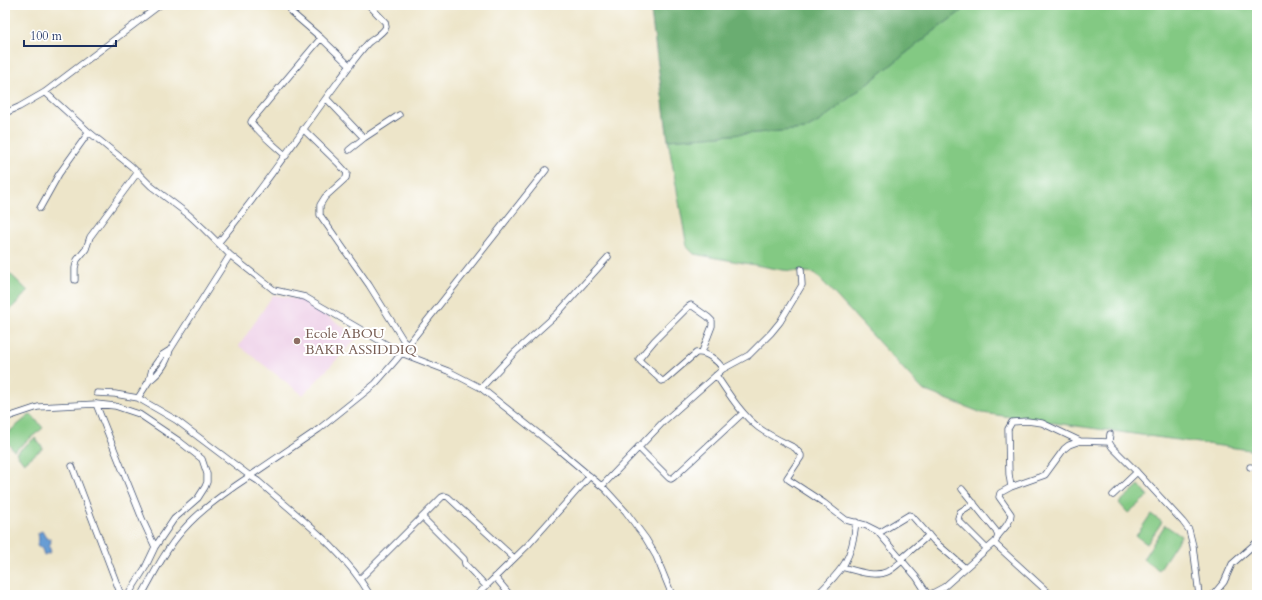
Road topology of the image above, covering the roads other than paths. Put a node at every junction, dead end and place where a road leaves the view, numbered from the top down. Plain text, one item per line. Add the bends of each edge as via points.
1 (160, 5) edge
2 (372, 6) edge
3 (291, 12) dead end
4 (321, 38) junction
5 (350, 66) junction
6 (45, 92) junction
7 (326, 98) junction
8 (5, 113) edge
9 (399, 115) dead end
10 (303, 129) junction
11 (90, 132) junction
12 (364, 138) junction
13 (349, 150) dead end
14 (286, 156) junction
15 (546, 170) dead end
16 (138, 172) junction
17 (40, 208) dead end
18 (218, 243) junction
19 (230, 255) junction
20 (608, 257) dead end
21 (801, 269) dead end
22 (75, 280) dead end
23 (407, 346) junction
24 (170, 350) junction
25 (702, 352) junction
26 (401, 353) junction
27 (723, 369) junction
28 (716, 375) junction
29 (149, 381) junction
30 (480, 388) junction
31 (97, 393) dead end
32 (138, 398) junction
33 (96, 404) junction
34 (743, 413) junction
35 (5, 418) edge
36 (1110, 434) dead end
37 (1080, 441) junction
38 (1109, 442) junction
39 (638, 447) junction
40 (72, 466) dead end
41 (1250, 467) dead end
42 (1257, 468) edge
43 (1137, 472) junction
44 (250, 476) junction
45 (590, 476) junction
46 (602, 486) junction
47 (1011, 487) junction
48 (962, 489) dead end
49 (1113, 495) dead end
50 (974, 504) junction
51 (422, 517) junction
52 (856, 522) junction
53 (879, 533) junction
54 (929, 535) junction
55 (998, 536) junction
56 (1257, 542) edge
57 (994, 543) junction
58 (155, 547) junction
59 (987, 549) junction
60 (514, 558) junction
61 (901, 560) junction
62 (842, 567) junction
63 (965, 568) junction
64 (495, 577) junction
65 (360, 579) junction
66 (486, 586) junction
67 (121, 595) edge
68 (128, 595) edge
69 (142, 595) edge
70 (370, 595) edge
71 (477, 595) edge
72 (510, 595) edge
73 (672, 595) edge
74 (817, 595) edge
75 (929, 595) edge
76 (1051, 595) edge
77 (1199, 595) edge
78 (1213, 595) edge

1 - 6 street
2 - 5 street via 386,27
3 - 4 street
4 - 5 street
4 - 14 street via 251,122
5 - 7 street
6 - 8 street
6 - 11 street
7 - 10 street
7 - 12 street
9 - 12 street
10 - 14 street
10 - 23 street via 347,173 346,178 325,197 320,205 320,215 369,285
11 - 16 street
11 - 17 street via 59,174
12 - 13 street
14 - 18 street
15 - 23 street
16 - 18 street
16 - 22 street via 90,237 75,268
18 - 19 street
19 - 24 street
19 - 26 street via 274,290 305,297
20 - 30 street via 557,314
21 - 27 street via 802,285 778,326 749,355
23 - 26 street
24 - 29 street via 163,368
24 - 29 street via 162,355 152,369
25 - 25 street via 696,353 662,381 639,359 654,340 691,305 712,321
25 - 27 street via 719,363
26 - 30 street via 448,371
26 - 44 street via 375,384 319,429
27 - 28 street
28 - 34 street
28 - 39 street
29 - 32 street
30 - 45 street
31 - 32 street
32 - 44 street via 176,420
33 - 35 street via 38,407
33 - 58 street
33 - 58 street via 115,406 139,414 202,459 207,474 206,487 198,498 174,519
34 - 39 street via 671,479
34 - 52 street via 761,429 801,454 787,478 789,480 846,520
36 - 38 street
37 - 38 street
37 - 47 street via 1064,449 1045,475
37 - 47 street via 1042,423 1012,422 1008,429
38 - 43 street
39 - 46 street
40 - 67 street
41 - 42 street
43 - 49 street
43 - 77 street via 1189,530
44 - 65 street via 329,544
44 - 69 street via 197,515 183,529
45 - 46 street
45 - 60 street
46 - 73 street via 646,539
47 - 55 street via 999,495 1011,517
48 - 50 street
50 - 55 street
50 - 59 street via 960,512 958,518
51 - 60 street via 442,498 448,497
51 - 65 street
51 - 66 street via 464,558 465,564
52 - 53 street
52 - 62 street via 851,552
53 - 54 street via 909,515
53 - 61 street
54 - 61 street
54 - 63 street
55 - 57 street
56 - 78 street via 1232,564 1224,582
57 - 59 street
57 - 76 street
58 - 68 street
59 - 63 street
60 - 64 street
61 - 62 street via 881,573 859,572
61 - 75 street
62 - 74 street
63 - 75 street via 944,587
64 - 66 street
64 - 72 street
65 - 70 street
66 - 71 street

